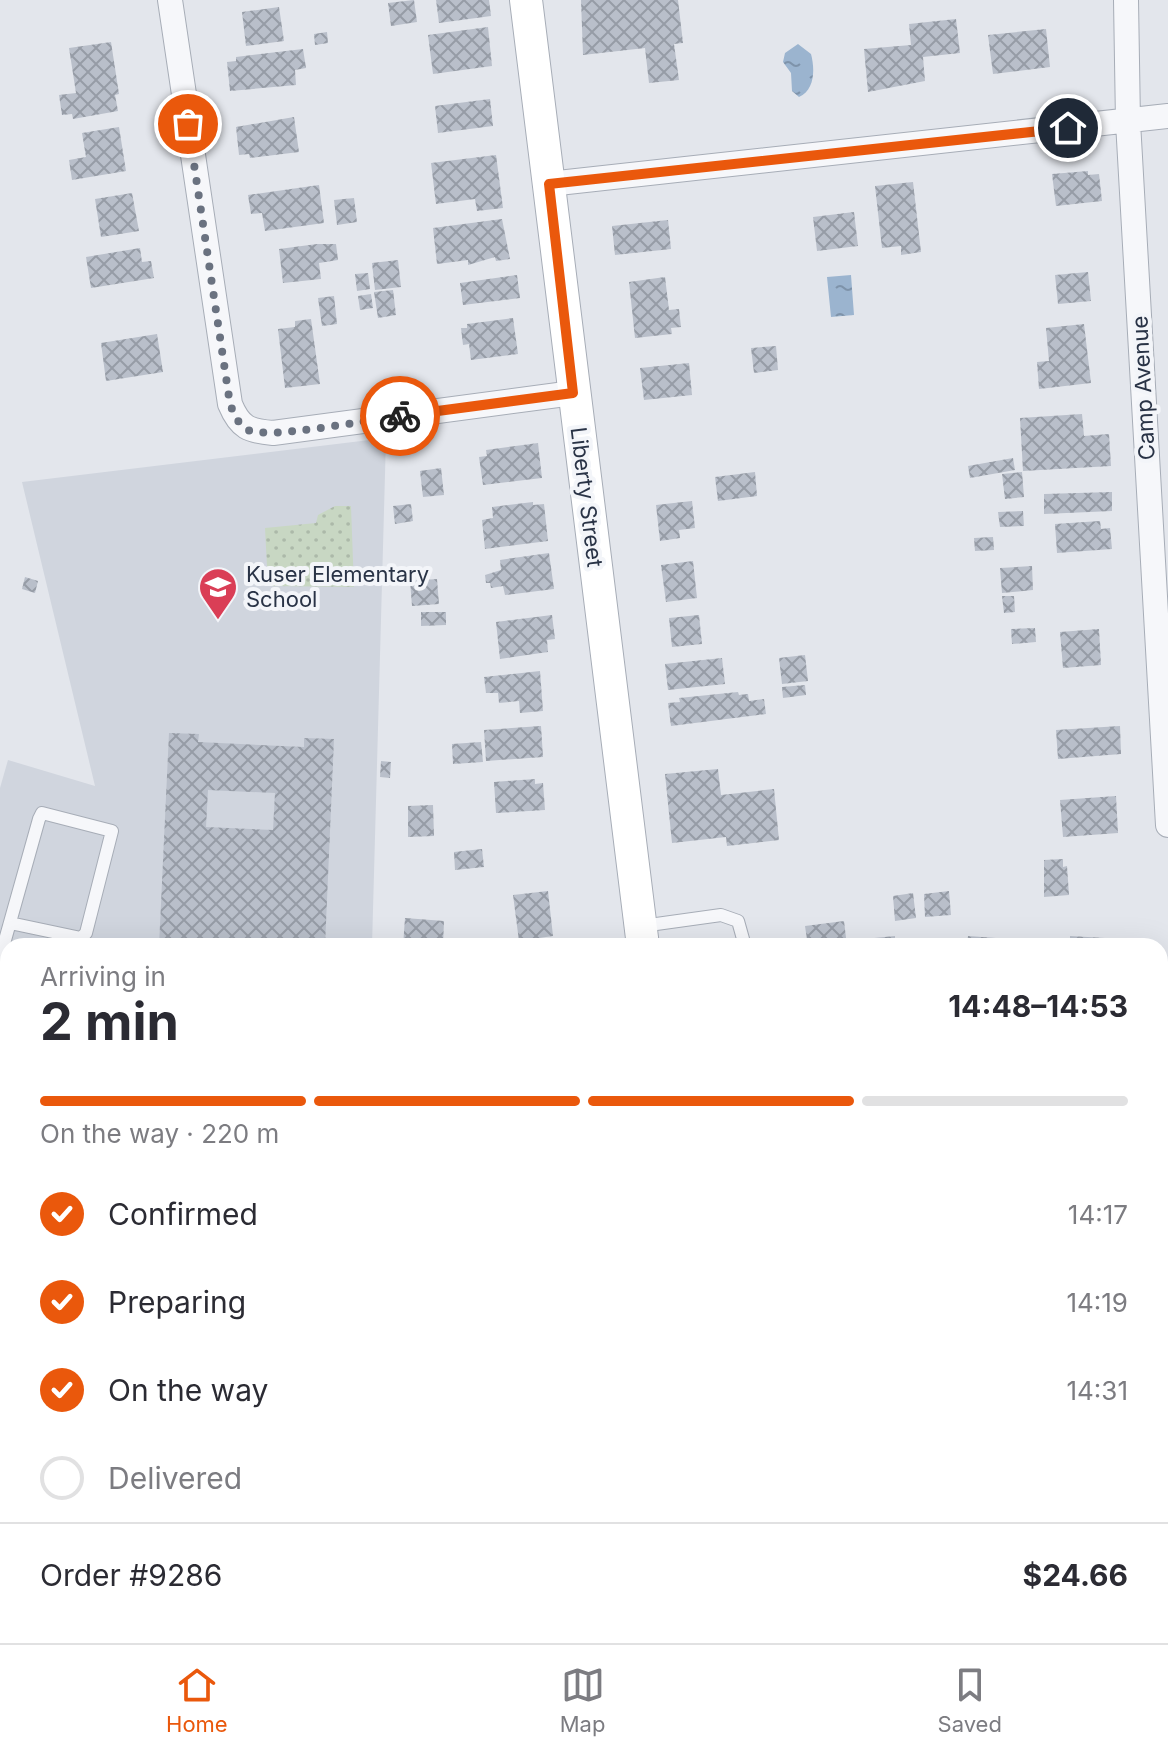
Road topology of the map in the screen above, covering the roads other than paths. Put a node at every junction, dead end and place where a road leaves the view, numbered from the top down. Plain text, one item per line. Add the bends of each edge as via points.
1 (170, 0) edge
2 (526, 0) edge
3 (1126, 0) edge
4 (1168, 116) edge
5 (1128, 122) junction
6 (549, 184) junction
7 (573, 393) junction
8 (1168, 825) edge
9 (10, 923) junction
10 (642, 936) edge
11 (6, 938) edge
12 (744, 938) edge

1 - 7 street via 230,404 237,420 249,431 273,433
2 - 6 street, Liberty Street
3 - 5 street, Camp Avenue
4 - 5 street
5 - 6 street
5 - 8 street, Camp Avenue
6 - 7 street, Liberty Street
7 - 10 street, Liberty Street
9 - 9 lane via 42,813 112,831 81,938
9 - 11 lane
10 - 12 lane via 705,916 731,917 742,927

